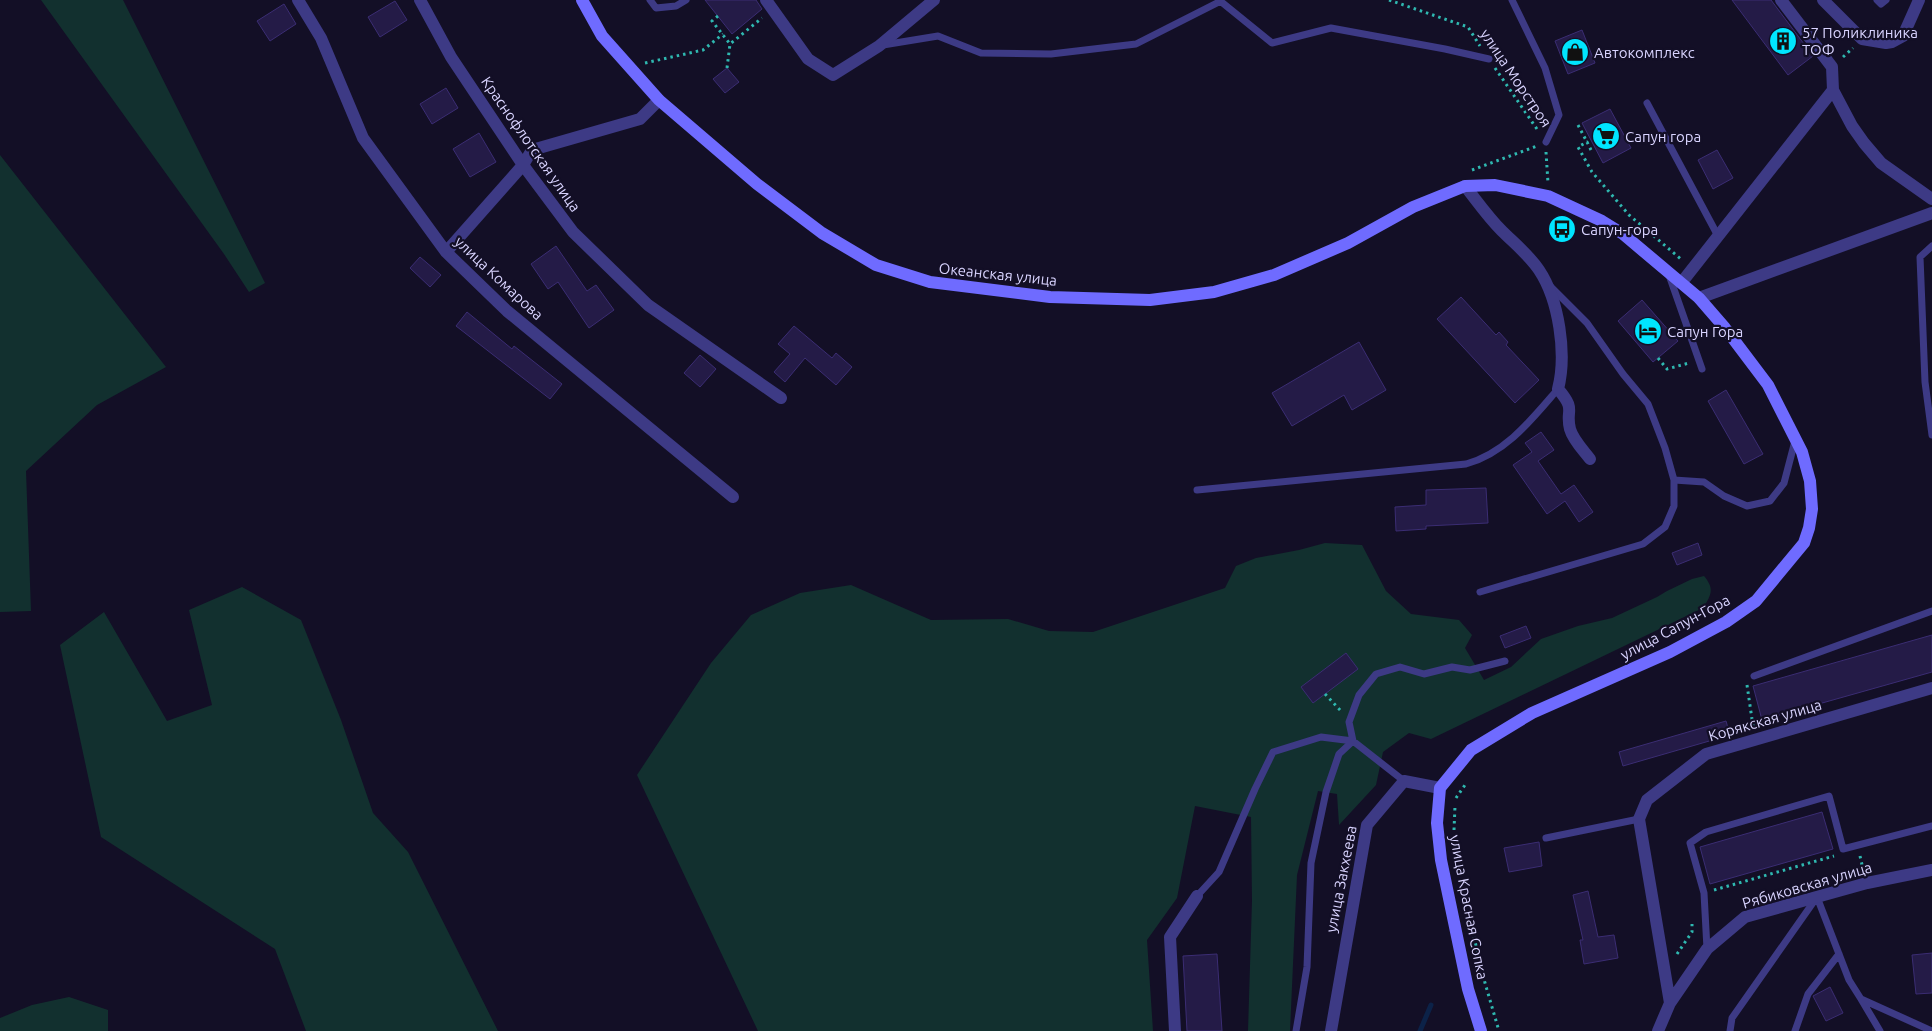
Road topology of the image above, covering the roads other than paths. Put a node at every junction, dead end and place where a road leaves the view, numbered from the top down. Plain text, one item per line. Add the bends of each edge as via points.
1 (298, 0) edge
2 (420, 0) edge
3 (582, 0) edge
4 (650, 0) edge
5 (686, 0) edge
6 (934, 0) edge
7 (1512, 0) edge
8 (1781, 0) edge
9 (1823, 0) edge
10 (1877, 0) edge
11 (1886, 0) edge
12 (1919, 0) edge
13 (1220, 1) edge
14 (769, 5) edge
15 (879, 46) junction
16 (1489, 60) road end
17 (1834, 90) junction
18 (659, 100) junction
19 (1647, 103) dead end
20 (1546, 142) road end
21 (523, 165) junction
22 (1465, 186) junction
23 (1495, 186) joint
24 (1932, 199) edge
25 (1932, 213) edge
26 (1718, 236) junction
27 (1932, 246) edge
28 (446, 252) junction
29 (1667, 270) junction
30 (1545, 280) junction
31 (1682, 282) junction
32 (1699, 298) junction
33 (1702, 369) dead end
34 (1558, 389) junction
35 (781, 398) dead end
36 (1932, 435) edge
37 (1795, 438) junction
38 (1590, 459) dead end
39 (1674, 480) junction
40 (1197, 490) dead end
41 (733, 497) dead end
42 (1480, 592) dead end
43 (1932, 611) edge
44 (1505, 661) dead end
45 (1754, 676) road end
46 (1932, 688) edge
47 (1353, 741) junction
48 (1404, 781) junction
49 (1440, 788) junction
50 (1639, 819) junction
51 (1932, 826) edge
52 (1546, 838) dead end
53 (1932, 870) edge
54 (1197, 896) joint
55 (1817, 897) junction
56 (1707, 949) junction
57 (1839, 954) junction
58 (1861, 999) junction
59 (1670, 1003) junction
60 (1175, 1031) edge
61 (1296, 1031) edge
62 (1331, 1031) edge
63 (1481, 1031) edge
64 (1658, 1031) edge
65 (1730, 1031) edge
66 (1795, 1031) edge
67 (1880, 1031) edge
68 (1932, 1031) edge

1 - 28 street, улица Комарова via 321,38 363,138
2 - 21 street, Краснофлотская улица via 451,57
3 - 18 main road, Океанская улица via 602,36
4 - 5 lane via 656,8 676,6
6 - 15 street
7 - 20 lane via 1545,68 1559,115
8 - 17 street via 1832,67
9 - 12 street via 1862,39 1886,43 1898,39 1906,30
10 - 11 lane via 1880,4
13 - 15 lane via 1136,44 1051,54 981,54 938,36
13 - 16 lane via 1272,43 1331,28
14 - 15 street via 808,59 833,75
17 - 24 street via 1852,126 1881,163
17 - 26 street
18 - 21 street via 640,119 532,150
18 - 22 main road, Океанская улица via 822,233 876,265 930,282 1050,297 1150,300 1214,292 1274,275 1348,243 1413,207
19 - 26 lane
21 - 28 street
21 - 35 street, Краснофлотская улица via 573,232 648,305
22 - 23 main road, Океанская улица
22 - 30 street
23 - 29 main road, улица Сапун-Гора via 1548,196 1602,221
25 - 32 street
26 - 31 street
27 - 36 lane via 1920,257 1925,382
28 - 41 street, улица Комарова via 507,311
29 - 31 main road, улица Сапун-Гора
29 - 33 lane
30 - 34 street via 1560,339 1562,368
30 - 39 lane via 1587,322 1648,404
31 - 32 main road, улица Сапун-Гора
32 - 37 main road, улица Сапун-Гора via 1768,385
34 - 38 street via 1570,406 1572,433
34 - 40 lane via 1499,449 1466,464
37 - 39 lane via 1784,483 1770,501 1747,506 1704,482
37 - 49 main road, улица Сапун-Гора via 1810,481 1812,509 1809,528 1804,543 1756,601 1726,622 1670,652 1532,713 1471,750
39 - 42 lane via 1674,506 1664,527 1643,544
43 - 45 lane
44 - 47 lane via 1470,670 1452,667 1424,674 1400,667 1376,674 1359,695 1349,722
46 - 50 street, Корякская улица via 1706,754 1647,800
47 - 48 lane
47 - 54 lane via 1321,737 1273,752 1219,872
47 - 61 lane via 1339,754 1326,792 1311,863 1307,967
48 - 49 street
48 - 62 street, улица Закхеева via 1367,824
49 - 63 main road, улица Красная Сопка via 1437,823 1441,860 1468,989
50 - 52 lane
50 - 59 street
51 - 56 lane via 1843,849 1829,796 1706,832 1690,843 1704,892
53 - 55 street, Рябиковская улица
54 - 60 street via 1170,937
55 - 56 street, Рябиковская улица via 1745,916
55 - 57 lane
55 - 65 lane via 1732,1018
56 - 59 street, Рябиковская улица
57 - 58 lane
57 - 66 lane via 1808,994
58 - 67 lane
58 - 68 lane
59 - 64 street, Рябиковская улица

